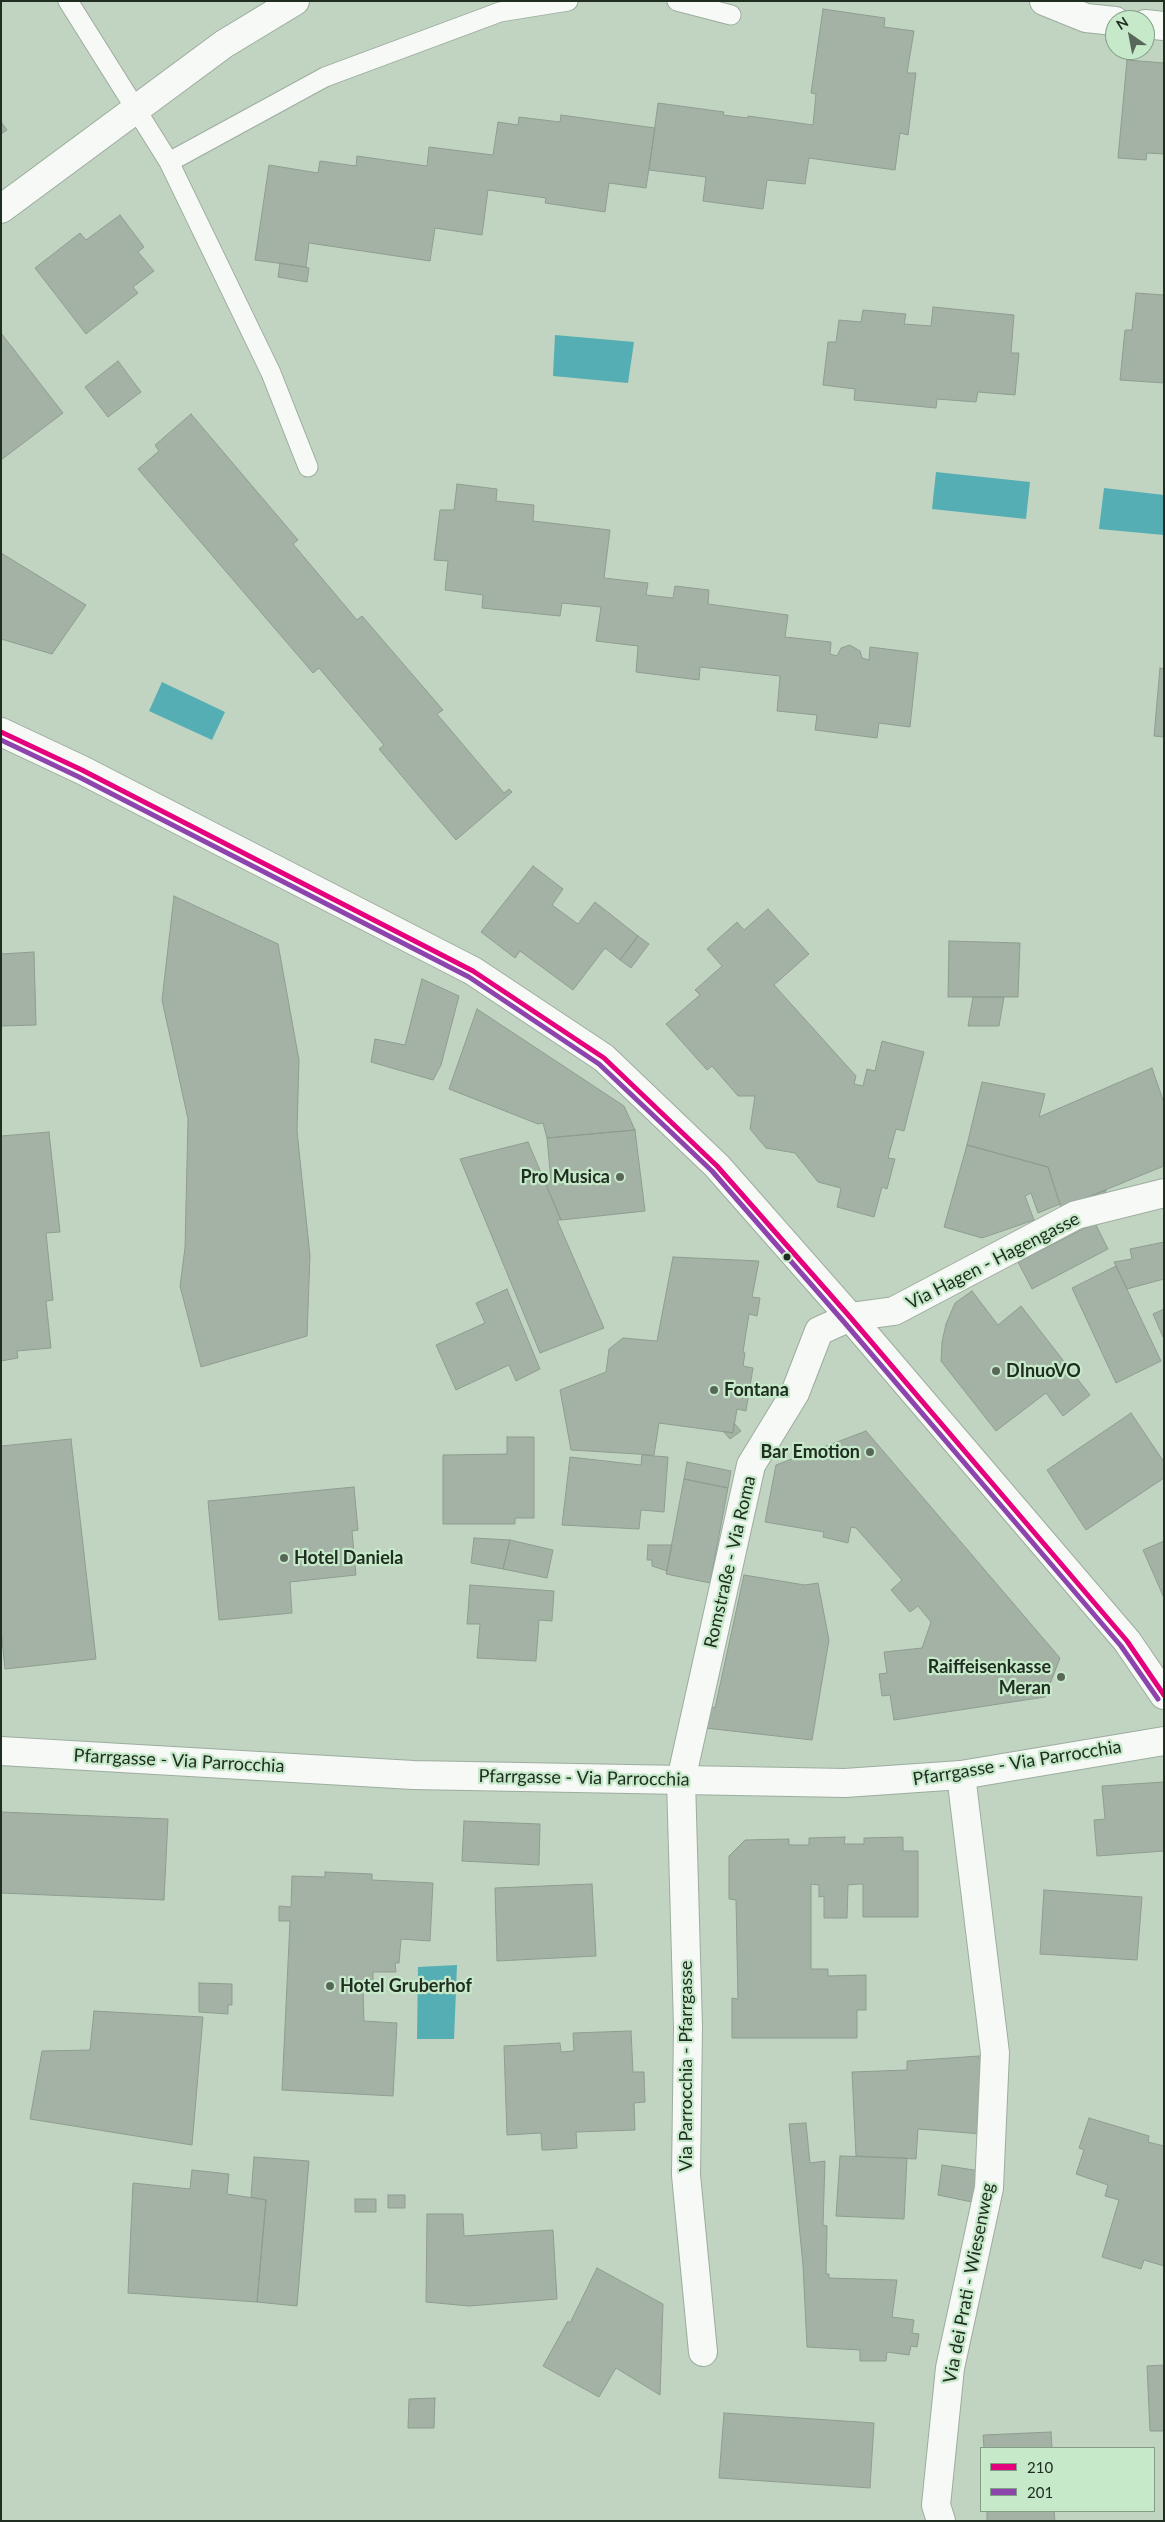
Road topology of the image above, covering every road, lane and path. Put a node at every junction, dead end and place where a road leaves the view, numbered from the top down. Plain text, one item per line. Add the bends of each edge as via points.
1 (68, 1) edge
2 (295, 1) edge
3 (568, 1) edge
4 (677, 1) edge
5 (1044, 1) edge
6 (731, 15) dead end
7 (1105, 20) edge
8 (137, 110) junction
9 (169, 162) junction
10 (1, 209) edge
11 (308, 467) dead end
12 (1, 732) edge
13 (1164, 1193) edge
14 (850, 1317) junction
15 (1164, 1695) edge
16 (1164, 1741) edge
17 (1, 1751) edge
18 (962, 1775) junction
19 (681, 1780) junction
20 (704, 2352) dead end
21 (941, 2521) edge

1 - 8 lane
2 - 8 street via 224,44
3 - 9 lane via 500,12 325,78
4 - 6 lane
5 - 7 street via 1086,18
8 - 9 lane
8 - 10 street
9 - 11 lane via 271,373
12 - 14 street via 82,770 473,971 604,1058 717,1166
13 - 14 street, Via Hagen - Hagengasse via 1076,1215 894,1311
14 - 15 street via 1127,1641
14 - 19 street, Romstraße - Via Roma via 819,1331 795,1393 751,1465
16 - 18 street, Pfarrgasse - Via Parrocchia
17 - 19 street, Pfarrgasse - Via Parrocchia via 413,1775
18 - 19 street, Pfarrgasse - Via Parrocchia via 844,1783
18 - 21 street, Via dei Prati - Wiesenweg via 995,2053 989,2188 950,2368 936,2505
19 - 20 street, Via Parrocchia - Pfarrgasse via 688,2027 686,2175

